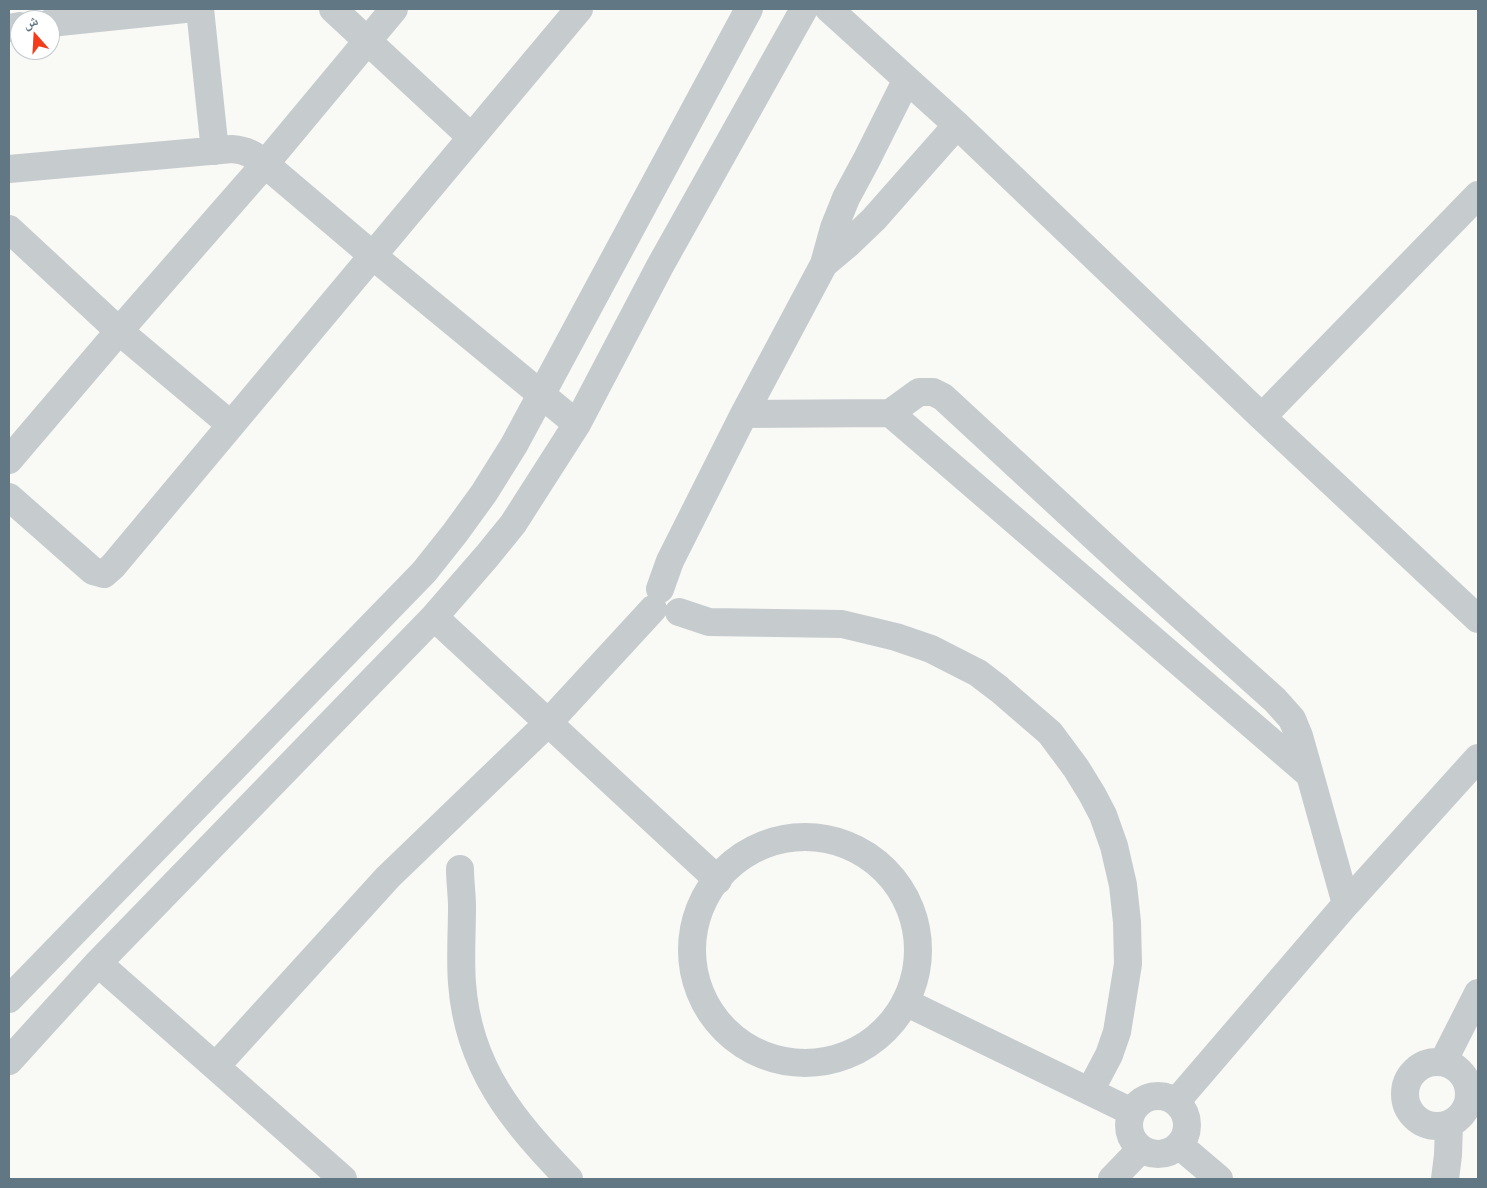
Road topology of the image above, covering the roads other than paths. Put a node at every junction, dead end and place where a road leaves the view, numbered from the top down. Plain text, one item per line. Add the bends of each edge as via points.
1 (185, 9) edge
2 (200, 9) edge
3 (333, 9) edge
4 (394, 9) edge
5 (579, 9) edge
6 (749, 9) edge
7 (828, 9) edge
8 (799, 10) edge
9 (60, 18) edge
10 (368, 40) junction
11 (906, 80) junction
12 (957, 125) junction
13 (471, 138) junction
14 (216, 151) junction
15 (266, 164) junction
16 (9, 168) edge
17 (1478, 194) edge
18 (13, 242) edge
19 (372, 255) junction
20 (824, 264) junction
21 (119, 331) junction
22 (542, 395) junction
23 (890, 413) junction
24 (744, 414) junction
25 (1262, 418) junction
26 (577, 424) junction
27 (231, 425) junction
28 (9, 460) edge
29 (9, 497) edge
30 (1097, 540) junction
31 (1071, 569) junction
32 (1129, 569) junction
33 (1105, 598) junction
34 (656, 599) junction
35 (434, 617) junction
36 (1478, 619) edge
37 (548, 722) junction
38 (1478, 758) edge
39 (1310, 775) junction
40 (460, 869) dead end
41 (718, 880) junction
42 (1346, 904) junction
43 (98, 963) junction
44 (1478, 994) edge
45 (9, 999) edge
46 (905, 1002) junction
47 (9, 1061) edge
48 (1443, 1062) junction
49 (216, 1066) junction
50 (1090, 1091) junction
51 (1176, 1102) junction
52 (1132, 1112) junction
53 (1449, 1124) junction
54 (1179, 1145) junction
55 (1141, 1149) junction
56 (343, 1179) edge
57 (569, 1179) edge
58 (1112, 1179) edge
59 (1219, 1179) edge
60 (1445, 1179) edge

1 - 9 street
2 - 14 street
3 - 10 street
4 - 10 street
5 - 13 street
6 - 22 street
7 - 11 street
8 - 26 street
10 - 13 street
10 - 15 street
11 - 12 street
11 - 20 street via 846,198
12 - 20 street via 874,219
12 - 25 street
13 - 19 street
14 - 15 street via 249,152
14 - 16 street
15 - 19 street
15 - 21 street
17 - 25 street
18 - 21 street
19 - 22 street
19 - 27 street
20 - 24 street
21 - 27 street
21 - 28 street
22 - 26 street
22 - 45 street via 484,493 424,572
23 - 24 street
23 - 30 street via 919,392 933,392 942,397
23 - 31 street
24 - 34 street via 670,561
25 - 36 street
26 - 35 street via 512,524
27 - 29 street via 104,574 93,571
30 - 31 street
30 - 32 street
31 - 33 street
32 - 33 street
32 - 39 street via 1292,719
33 - 39 street
34 - 37 street
34 - 50 street via 657,615 665,618 679,612 709,622 842,624 896,636 931,649 978,673 1050,733 1076,768 1103,815 1123,885 1128,964 1117,1032
35 - 37 street
35 - 43 street
37 - 41 street
37 - 49 street via 388,877
38 - 42 street
39 - 42 street
40 - 57 street via 462,984 474,1042 498,1095 519,1124
41 - 46 street via 728,868 754,850 784,839 831,840 868,856 896,883 905,896 916,925 916,973
41 - 46 street via 705,898 697,919 693,964 707,1006 726,1030 750,1048 792,1062 837,1058 877,1037
42 - 51 street
43 - 47 street
43 - 49 street
44 - 48 street
46 - 50 street
48 - 53 street via 1460,1072 1469,1091 1464,1111
48 - 53 street via 1431,1062 1416,1069 1406,1083 1404,1100 1409,1111 1421,1123 1437,1127
49 - 56 street
50 - 52 street
51 - 52 street via 1164,1096 1152,1096 1140,1102
51 - 54 street via 1184,1111 1187,1123 1186,1135
52 - 55 street via 1128,1126 1132,1139
53 - 60 street
54 - 55 street via 1168,1152 1154,1154
54 - 59 street
55 - 58 street

